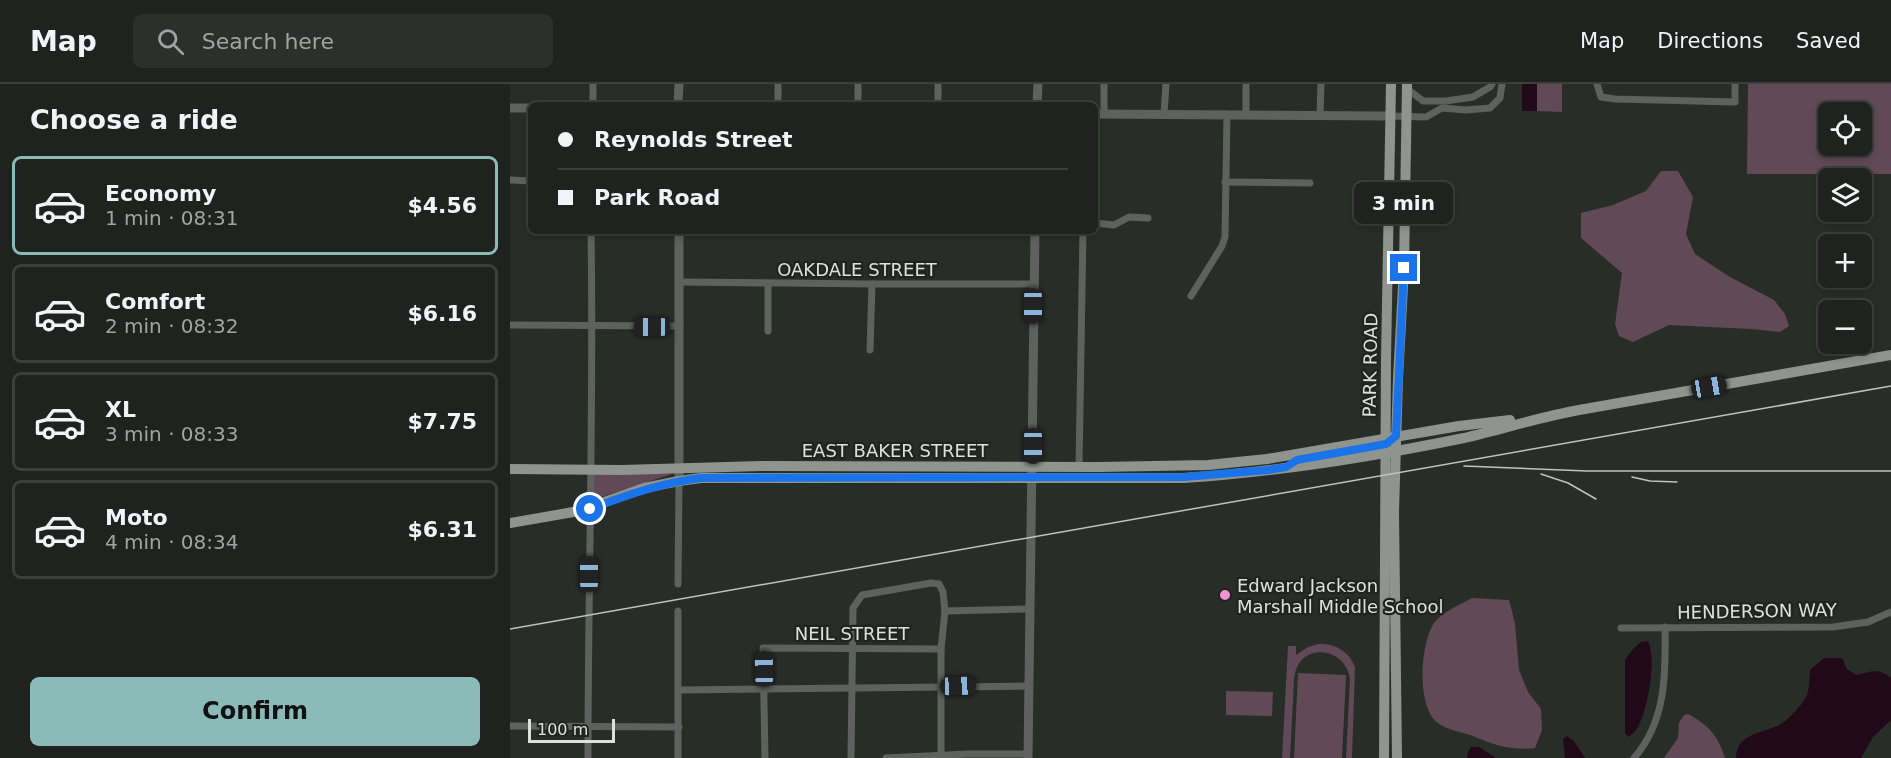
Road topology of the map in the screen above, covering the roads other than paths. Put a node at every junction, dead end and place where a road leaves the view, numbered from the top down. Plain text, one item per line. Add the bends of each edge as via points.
1 (593, 84) edge
2 (679, 84) edge
3 (778, 84) edge
4 (858, 84) edge
5 (938, 84) edge
6 (1038, 84) edge
7 (1104, 84) edge
8 (1166, 84) edge
9 (1246, 84) edge
10 (1321, 84) edge
11 (1391, 84) edge
12 (1492, 84) edge
13 (1502, 84) edge
14 (1597, 84) edge
15 (1735, 84) edge
16 (1407, 86) edge
17 (1472, 97) junction
18 (593, 102) edge
19 (678, 102) edge
20 (778, 102) edge
21 (858, 102) edge
22 (938, 102) edge
23 (1037, 102) edge
24 (1442, 105) junction
25 (510, 108) edge
26 (528, 108) edge
27 (1475, 109) junction
28 (1099, 114) edge
29 (1164, 114) junction
30 (1227, 114) junction
31 (1246, 114) junction
32 (1320, 114) junction
33 (1390, 116) junction
34 (1406, 116) junction
35 (510, 180) edge
36 (528, 181) edge
37 (1225, 182) junction
38 (1310, 183) dead end
39 (1148, 218) dead end
40 (1098, 223) edge
41 (591, 234) edge
42 (679, 234) edge
43 (1035, 234) edge
44 (1083, 234) edge
45 (680, 282) junction
46 (768, 283) junction
47 (872, 284) junction
48 (1034, 284) junction
49 (1191, 296) dead end
50 (510, 325) edge
51 (680, 326) junction
52 (593, 327) junction
53 (768, 331) dead end
54 (870, 350) dead end
55 (1891, 355) edge
56 (1390, 444) junction
57 (1079, 467) junction
58 (679, 468) junction
59 (510, 469) edge
60 (590, 470) junction
61 (761, 472) junction
62 (1032, 472) junction
63 (679, 481) junction
64 (590, 509) junction
65 (510, 523) edge
66 (678, 584) dead end
67 (1029, 609) junction
68 (945, 610) junction
69 (678, 611) dead end
70 (1891, 612) edge
71 (1665, 627) junction
72 (1621, 628) dead end
73 (853, 648) junction
74 (941, 649) junction
75 (1029, 686) junction
76 (940, 687) junction
77 (852, 688) junction
78 (679, 690) junction
79 (764, 690) junction
80 (1384, 720) junction
81 (588, 725) junction
82 (510, 726) edge
83 (679, 727) junction
84 (941, 756) junction
85 (1028, 756) edge
86 (588, 758) edge
87 (678, 758) edge
88 (765, 758) edge
89 (851, 758) edge
90 (886, 758) edge
91 (1384, 758) edge
92 (1389, 758) edge
93 (1397, 758) edge
94 (1634, 758) edge

1 - 18 street
2 - 19 street
3 - 20 street
4 - 21 street
5 - 22 street
6 - 23 street
7 - 28 street
8 - 29 street
9 - 31 street
10 - 32 street
11 - 33 main road, PARK ROAD
12 - 17 street
13 - 27 street via 1500,98 1490,108
14 - 15 street via 1601,97 1615,99 1735,102
16 - 24 street via 1423,101
16 - 34 main road, PARK ROAD
17 - 24 street
17 - 27 street
24 - 27 street
24 - 34 street via 1426,117
25 - 26 street
28 - 29 street
29 - 30 street
30 - 31 street
30 - 37 street
31 - 32 street
32 - 33 street
33 - 34 street
33 - 56 main road, PARK ROAD
34 - 56 main road, PARK ROAD via 1404,268
35 - 36 street
37 - 38 street
37 - 49 street via 1225,237
39 - 40 street via 1130,217 1114,225
41 - 52 street
42 - 45 street
43 - 48 street
44 - 57 street
45 - 46 street, OAKDALE STREET
45 - 51 street
46 - 47 street, OAKDALE STREET
46 - 53 street
47 - 48 street, OAKDALE STREET
47 - 54 street
48 - 62 street
50 - 52 street
51 - 52 street
51 - 58 street
52 - 60 street
55 - 56 main road via 1546,416 1459,426
56 - 57 main road, EAST BAKER STREET via 1235,463
56 - 62 main road, EAST BAKER STREET via 1311,465 1236,474 1184,477
56 - 80 main road, PARK ROAD
56 - 93 main road, PARK ROAD
57 - 62 main road, EAST BAKER STREET
58 - 60 main road, EAST BAKER STREET
58 - 61 main road, EAST BAKER STREET
58 - 63 street
59 - 60 main road, EAST BAKER STREET
60 - 64 street
61 - 62 main road, EAST BAKER STREET
61 - 63 main road, EAST BAKER STREET
62 - 67 street
63 - 64 main road, EAST BAKER STREET via 634,492
63 - 66 street
64 - 65 main road, EAST BAKER STREET
64 - 81 street
67 - 68 street
67 - 75 street
68 - 73 street via 944,592 939,584 862,595 853,608
68 - 74 street
69 - 78 street
70 - 71 street, HENDERSON WAY via 1868,622 1833,627
71 - 72 street, HENDERSON WAY
71 - 94 street via 1662,699 1653,730
73 - 74 street, NEIL STREET
73 - 77 street
73 - 79 street, NEIL STREET via 763,648
74 - 76 street
75 - 76 street
75 - 85 street
76 - 77 street
76 - 84 street
77 - 79 street
77 - 89 street
78 - 79 street
78 - 83 street
79 - 88 street
80 - 91 main road, PARK ROAD
80 - 92 main road
81 - 82 street
81 - 83 street
81 - 86 street
83 - 87 street
84 - 85 street
84 - 90 street

